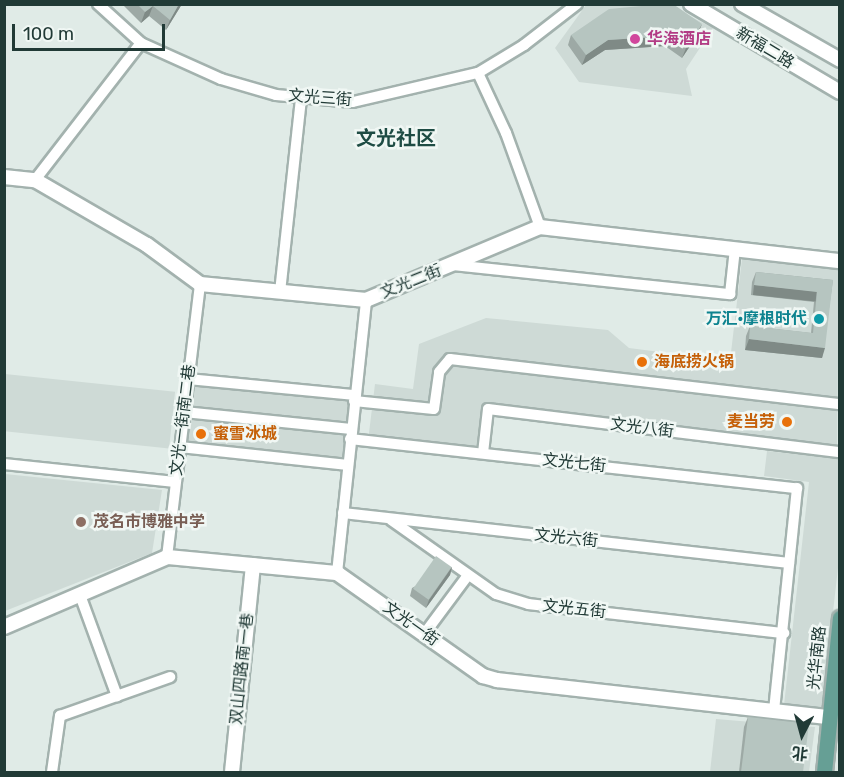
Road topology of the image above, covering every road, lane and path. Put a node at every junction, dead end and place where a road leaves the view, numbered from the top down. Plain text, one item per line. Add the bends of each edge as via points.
1 (98, 4) edge
2 (577, 4) edge
3 (691, 4) edge
4 (742, 4) edge
5 (141, 43) junction
6 (840, 60) edge
7 (478, 73) junction
8 (840, 92) edge
9 (301, 99) junction
10 (4, 177) edge
11 (35, 180) junction
12 (540, 226) junction
13 (735, 249) junction
14 (840, 261) edge
15 (453, 265) junction
16 (200, 284) junction
17 (279, 292) junction
18 (366, 300) junction
19 (188, 379) junction
20 (355, 398) junction
21 (840, 404) edge
22 (184, 412) junction
23 (351, 434) junction
24 (180, 447) junction
25 (840, 452) edge
26 (483, 453) junction
27 (4, 464) edge
28 (348, 465) junction
29 (175, 482) junction
30 (343, 513) junction
31 (389, 519) junction
32 (167, 557) junction
33 (789, 563) junction
34 (253, 565) junction
35 (337, 573) junction
36 (468, 575) junction
37 (80, 594) junction
38 (840, 618) edge
39 (4, 627) edge
40 (425, 633) junction
41 (784, 633) junction
42 (170, 677) dead end
43 (117, 696) junction
44 (774, 711) junction
45 (830, 717) junction
46 (52, 772) edge
47 (232, 772) edge
48 (824, 772) edge

1 - 5 street, 文光三街
2 - 7 street, 文光三街 via 524,45
3 - 8 street, 新福二路
4 - 6 street, 新福二路
5 - 9 street, 文光三街 via 221,79
5 - 11 street
7 - 9 street, 文光三街 via 353,102
7 - 12 street via 506,133
9 - 17 street
10 - 11 street
11 - 16 street via 147,245
12 - 13 street
12 - 15 street, 文光二街
13 - 14 street
13 - 15 street via 730,294
15 - 18 street, 文光二街
16 - 17 street, 文光二街
16 - 19 street, 文光一街南二巷
17 - 18 street, 文光二街
18 - 20 street
19 - 20 street
19 - 22 street, 文光一街南二巷
20 - 21 street via 434,409 440,372 450,359
20 - 23 street
22 - 23 street, 文光七街
22 - 24 street, 文光一街南二巷
23 - 26 street, 文光七街
23 - 28 street
24 - 28 street
24 - 29 street, 文光一街南二巷
25 - 26 street, 文光八街 via 488,409
26 - 33 street, 文光七街 via 797,488
27 - 29 street
28 - 30 street
29 - 32 street, 文光一街南二巷
30 - 31 street, 文光六街
30 - 35 street
31 - 33 street, 文光六街
31 - 36 street, 文光五街
32 - 34 street, 文光一街
32 - 37 street, 文光一街
33 - 41 street
34 - 35 street, 文光一街
34 - 47 street, 双山四路南一巷
35 - 40 street, 文光一街
36 - 40 street
36 - 41 street, 文光五街 via 496,594 528,604
37 - 39 street, 文光一街
37 - 43 street
38 - 45 main road, 光华南路
40 - 44 street, 文光一街 via 483,676 497,680
41 - 44 street
42 - 43 street
43 - 46 street via 60,716
44 - 45 street, 文光一街
45 - 48 main road, 光华南路

